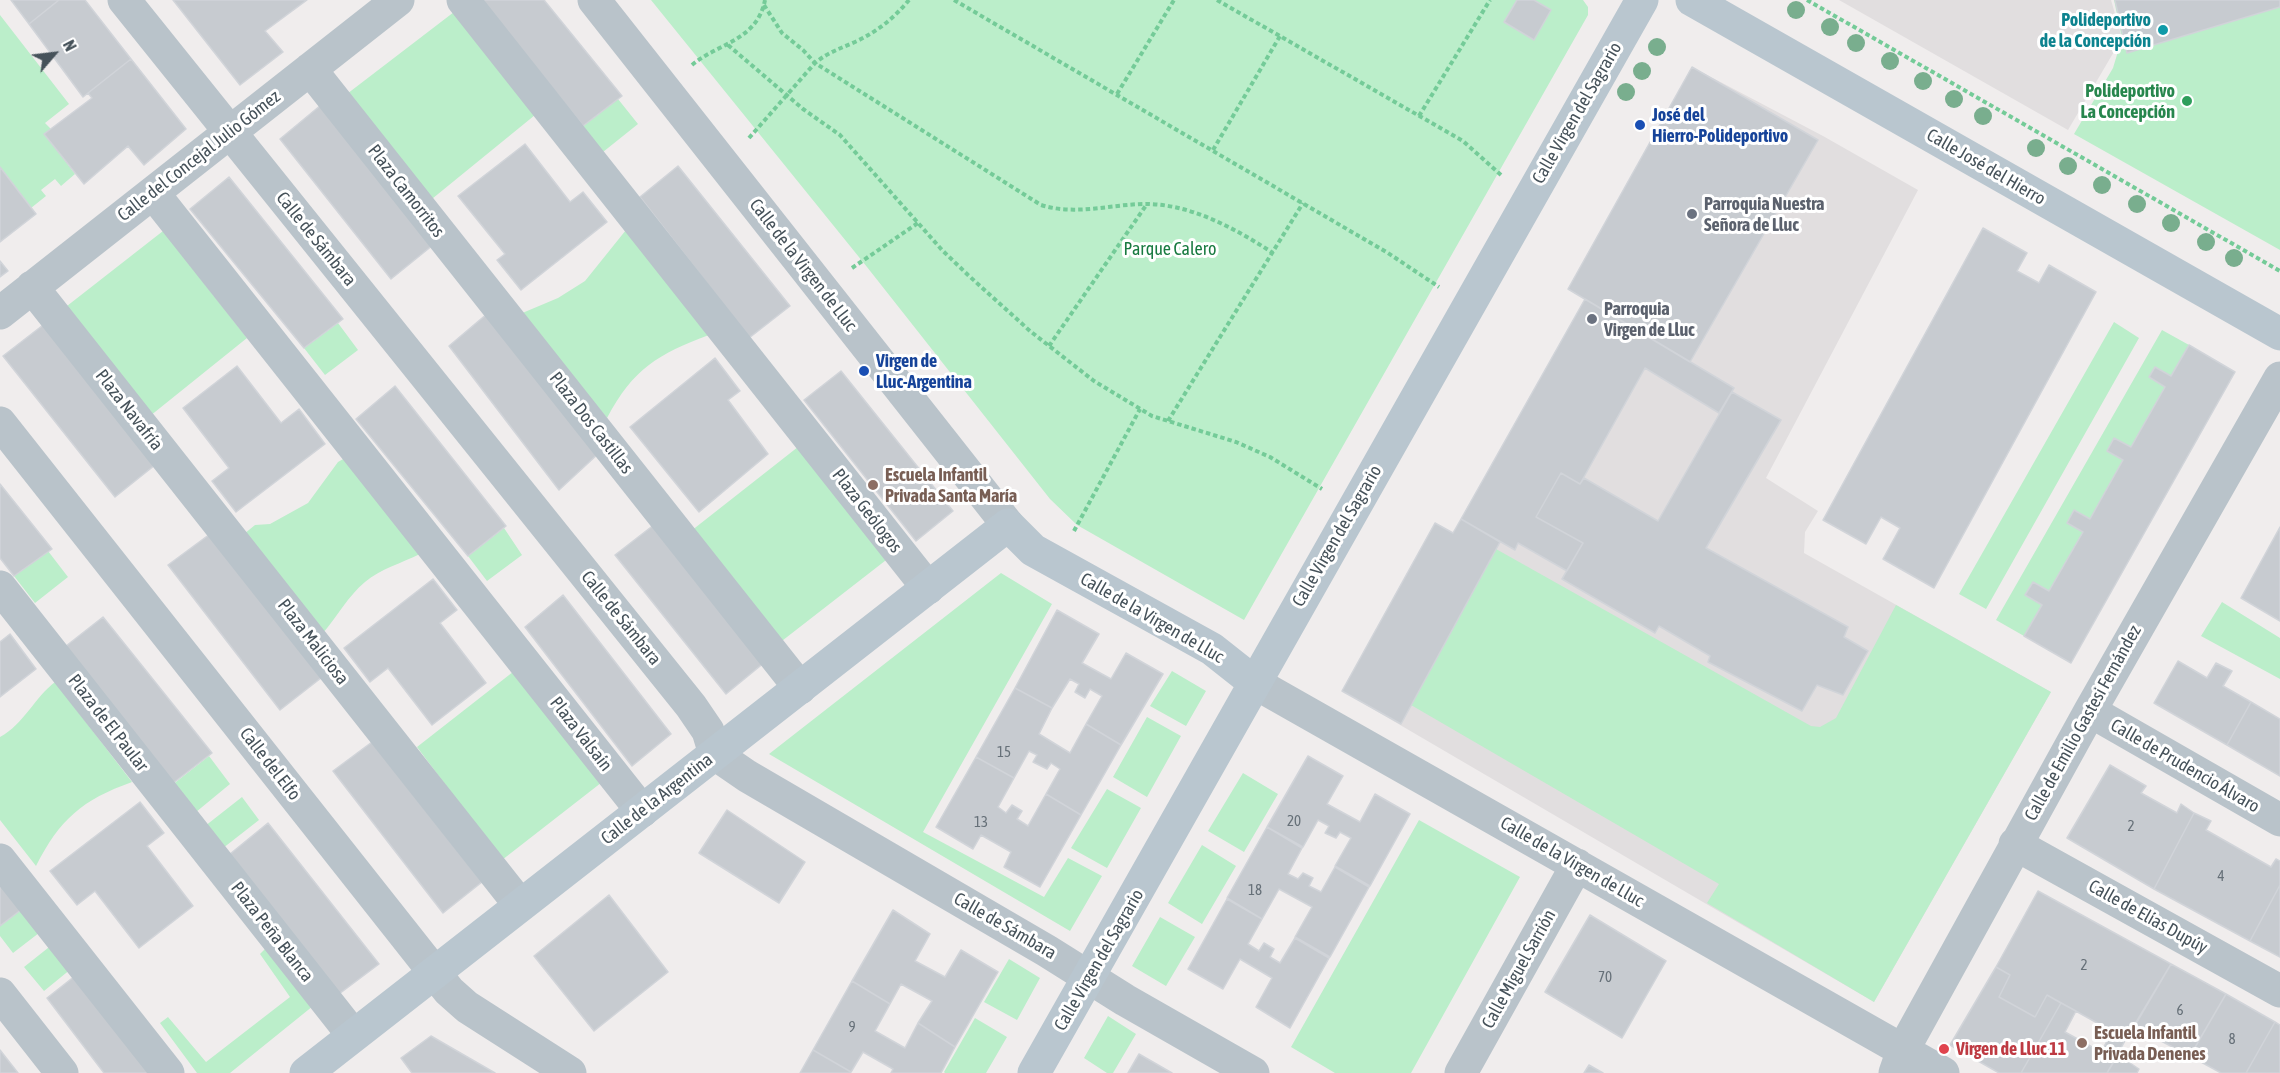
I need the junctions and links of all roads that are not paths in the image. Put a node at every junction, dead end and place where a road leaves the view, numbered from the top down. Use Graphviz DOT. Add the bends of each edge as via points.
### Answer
graph roads {
  1 [pos="124,0"];
  2 [pos="398,0"];
  3 [pos="463,0"];
  4 [pos="594,0"];
  5 [pos="1642,0"];
  6 [pos="1692,0"];
  7 [pos="310,69"];
  8 [pos="230,133"];
  9 [pos="153,193"];
  10 [pos="32,287"];
  11 [pos="503,312"];
  12 [pos="0,313"];
  13 [pos="2280,334"];
  14 [pos="2280,378"];
  15 [pos="0,423"];
  16 [pos="1008,525"];
  17 [pos="226,532"];
  18 [pos="0,587"];
  19 [pos="928,588"];
  20 [pos="1255,683"];
  21 [pos="800,688"];
  22 [pos="2090,711"];
  23 [pos="716,754"];
  24 [pos="642,811"];
  25 [pos="2280,820"];
  26 [pos="191,828"];
  27 [pos="2015,844"];
  28 [pos="0,860"];
  29 [pos="1577,865"];
  30 [pos="520,905"];
  31 [pos="434,971"];
  32 [pos="1089,978"];
  33 [pos="2280,991"];
  34 [pos="0,994"];
  35 [pos="353,1035"];
  36 [pos="1899,1061"];
  37 [pos="567,1072"];
  38 [pos="62,1073"];
  39 [pos="168,1073"];
  40 [pos="306,1073"];
  41 [pos="1034,1073"];
  42 [pos="1253,1073"];
  43 [pos="1461,1073"];
  44 [pos="1943,1073"];
  1 -- 8 [label="street, Calle de Sámbara"];
  2 -- 7 [label="street, Calle del Concejal Julio Gómez"];
  3 -- 19 [label="street, Plaza Geólogos"];
  4 -- 16 [label="street, Calle de la Virgen de Lluc"];
  5 -- 20 [label="street, Calle Virgen del Sagrario"];
  6 -- 13 [label="street, Calle José del Hierro"];
  7 -- 8 [label="street, Calle del Concejal Julio Gómez"];
  7 -- 11 [label="street, Plaza Camorritos"];
  8 -- 9 [label="street, Calle del Concejal Julio Gómez"];
  8 -- 23 [label="street, Calle de Sámbara" via="691,706 708,731"];
  9 -- 10 [label="street, Calle del Concejal Julio Gómez"];
  9 -- 24 [label="street, Plaza Valsaín"];
  10 -- 12 [label="street, Calle del Concejal Julio Gómez"];
  10 -- 17 [label="street, Plaza Navafría"];
  11 -- 21 [label="street, Plaza Dos Castillas"];
  14 -- 22 [label="street, Calle de Emilio Gastesi Fernández"];
  15 -- 31 [label="street, Calle del Elfo"];
  16 -- 19 [label="street, Calle de la Argentina"];
  16 -- 20 [label="street, Calle de la Virgen de Lluc" via="1034,550 1212,649"];
  17 -- 30 [label="street, Plaza Maliciosa"];
  18 -- 26 [label="street, Plaza de El Paular"];
  19 -- 21 [label="street, Calle de la Argentina"];
  20 -- 29 [label="street, Calle de la Virgen de Lluc"];
  20 -- 32 [label="street, Calle Virgen del Sagrario"];
  21 -- 23 [label="street, Calle de la Argentina"];
  22 -- 25 [label="street, Calle de Prudencio Álvaro"];
  22 -- 27 [label="street, Calle de Emilio Gastesi Fernández"];
  23 -- 24 [label="street, Calle de la Argentina"];
  23 -- 32 [label="street, Calle de Sámbara"];
  24 -- 30 [label="street, Calle de la Argentina"];
  26 -- 35 [label="street, Plaza Peña Blanca"];
  27 -- 33 [label="street, Calle de Elías Dupúy"];
  27 -- 36 [label="street, Calle de Emilio Gastesi Fernández"];
  28 -- 39 [label="street"];
  29 -- 36 [label="street, Calle de la Virgen de Lluc"];
  29 -- 43 [label="street, Calle Miguel Sarrión"];
  30 -- 31 [label="street, Calle de la Argentina"];
  31 -- 35 [label="street, Calle de la Argentina"];
  31 -- 37 [label="street, Calle del Elfo" via="467,1007"];
  32 -- 41 [label="street, Calle Virgen del Sagrario"];
  32 -- 42 [label="street, Calle de Sámbara"];
  34 -- 38 [label="street"];
  35 -- 40 [label="street, Calle de la Argentina"];
  36 -- 44 [label="street, Calle de la Virgen de Lluc"];
}
